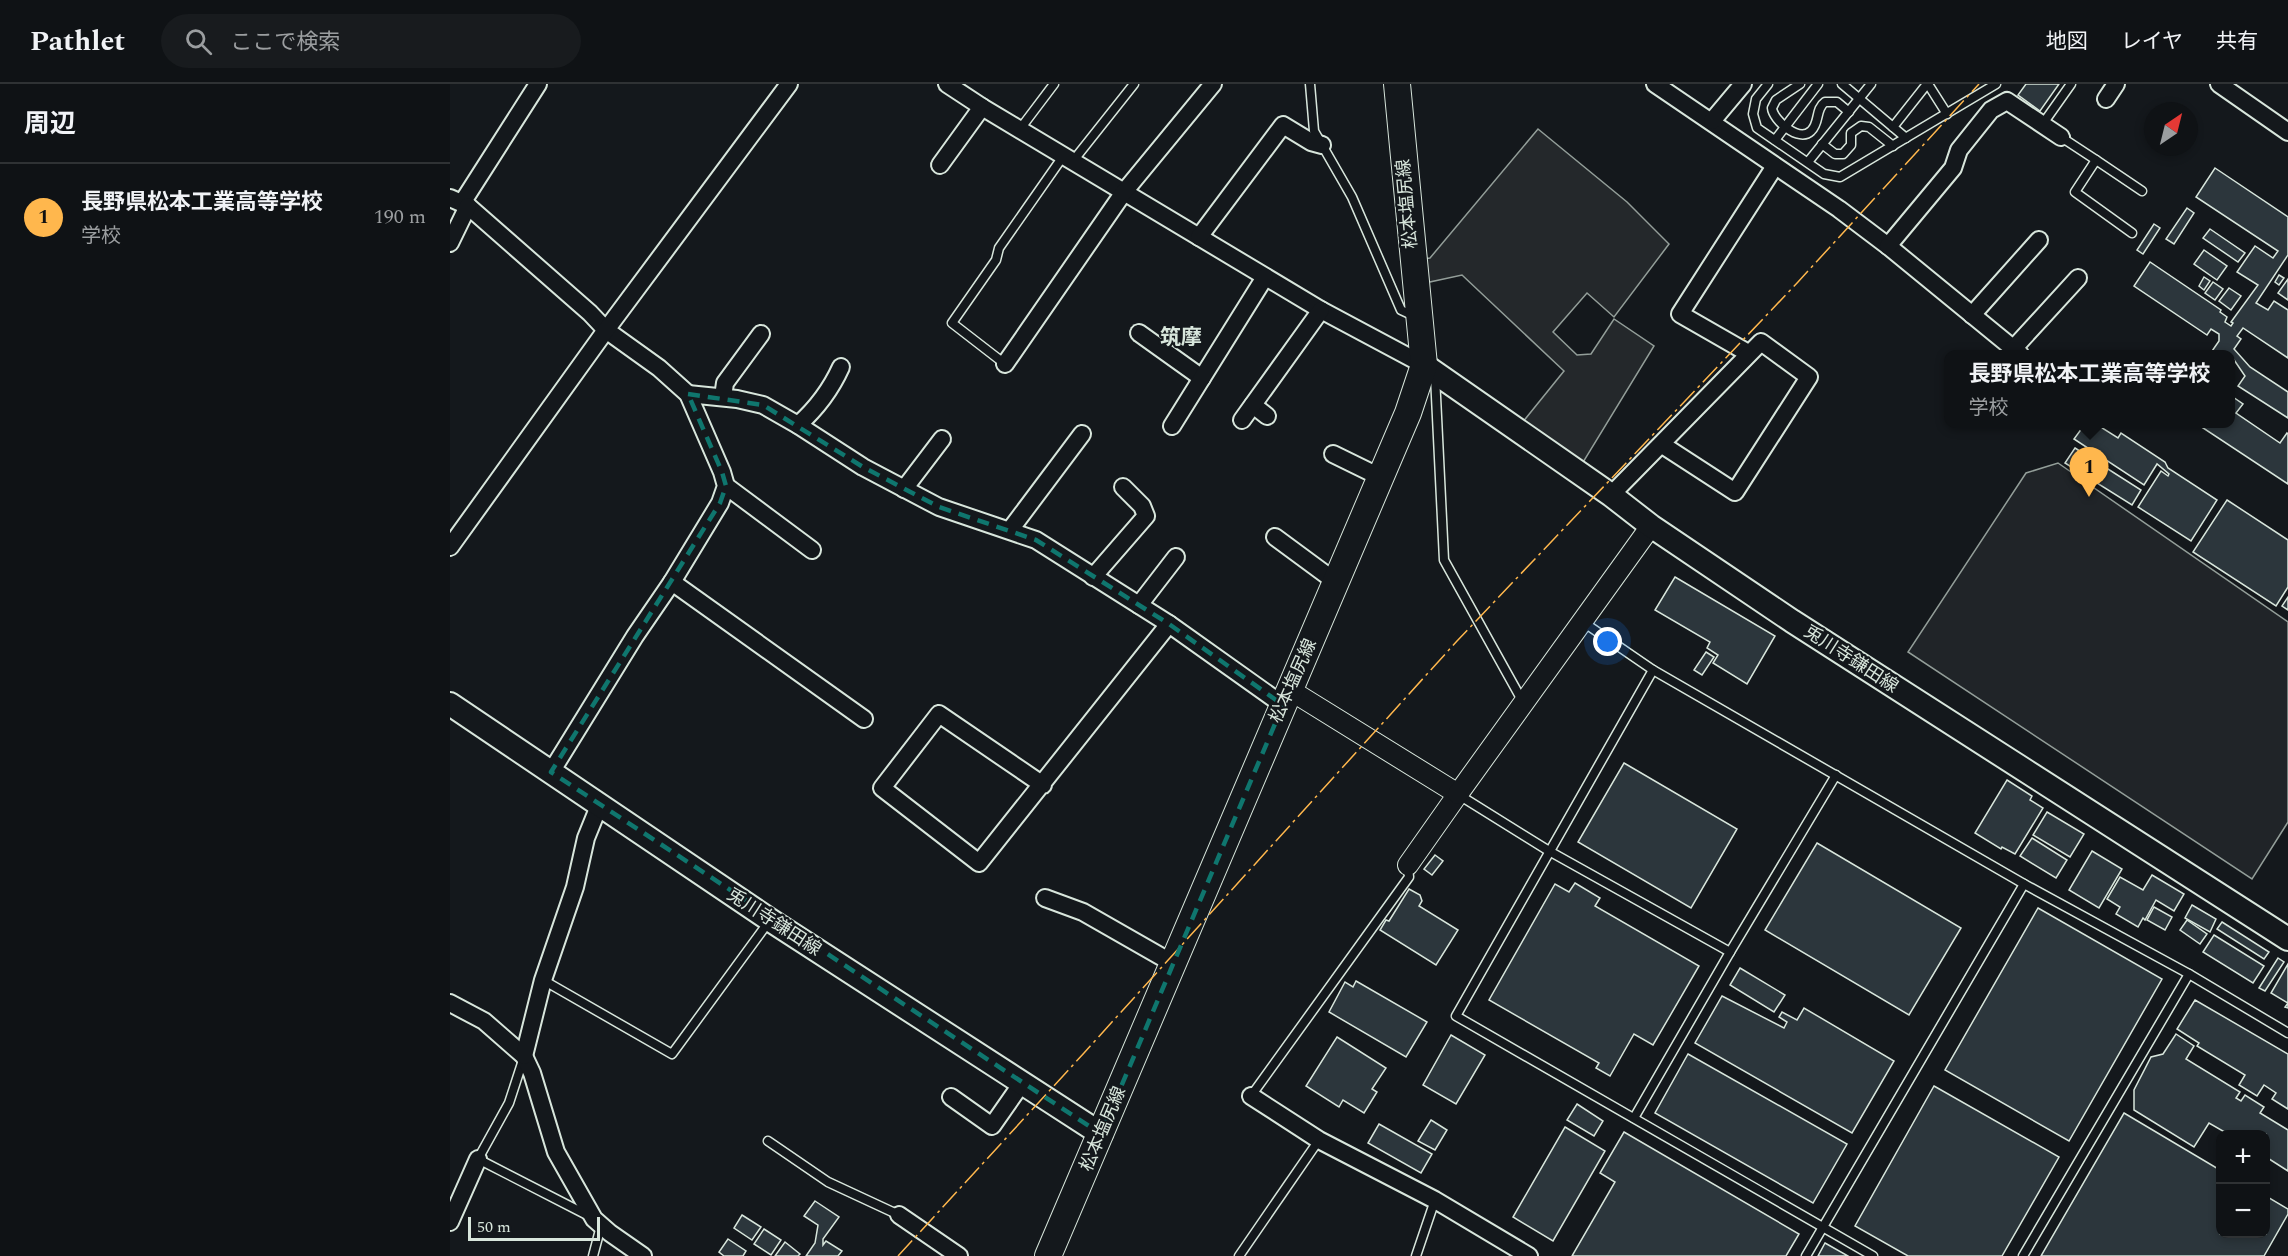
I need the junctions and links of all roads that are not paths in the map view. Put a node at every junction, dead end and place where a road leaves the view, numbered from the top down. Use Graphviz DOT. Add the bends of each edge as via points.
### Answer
graph roads {
  1 [pos="538,84"];
  2 [pos="789,84"];
  3 [pos="947,84"];
  4 [pos="1054,84"];
  5 [pos="1134,84"];
  6 [pos="1213,84"];
  7 [pos="1310,84"];
  8 [pos="1397,84"];
  9 [pos="1655,84"];
  10 [pos="1743,84"];
  11 [pos="1768,84"];
  12 [pos="1800,84"];
  13 [pos="1818,84"];
  14 [pos="1842,84"];
  15 [pos="1871,84"];
  16 [pos="1927,84"];
  17 [pos="1996,84"];
  18 [pos="2071,84"];
  19 [pos="2116,84"];
  20 [pos="2219,84"];
  21 [pos="1859,99"];
  22 [pos="2106,99"];
  23 [pos="982,107"];
  24 [pos="1849,112"];
  25 [pos="1947,114"];
  26 [pos="1712,121"];
  27 [pos="2042,125"];
  28 [pos="1786,126"];
  29 [pos="1893,126"];
  30 [pos="1020,129"];
  31 [pos="2287,130"];
  32 [pos="2061,136"];
  33 [pos="1906,138"];
  34 [pos="1775,140"];
  35 [pos="1822,144"];
  36 [pos="1322,145"];
  37 [pos="1893,146"];
  38 [pos="1069,158"];
  39 [pos="2096,160"];
  40 [pos="1808,162"];
  41 [pos="940,165"];
  42 [pos="1775,166"];
  43 [pos="2142,191"];
  44 [pos="1124,192"];
  45 [pos="460,202"];
  46 [pos="2132,233"];
  47 [pos="1199,237"];
  48 [pos="2038,240"];
  49 [pos="450,243"];
  50 [pos="1888,246"];
  51 [pos="1266,277"];
  52 [pos="2078,278"];
  53 [pos="1321,310"];
  54 [pos="1972,315"];
  55 [pos="1419,319"];
  56 [pos="606,330"];
  57 [pos="1139,333"];
  58 [pos="761,334"];
  59 [pos="2015,350"];
  60 [pos="2019,350"];
  61 [pos="1748,353"];
  62 [pos="1005,364"];
  63 [pos="841,367"];
  64 [pos="1429,369"];
  65 [pos="1202,378"];
  66 [pos="688,394"];
  67 [pos="723,397"];
  68 [pos="1253,405"];
  69 [pos="1268,417"];
  70 [pos="1242,420"];
  71 [pos="798,424"];
  72 [pos="1172,426"];
  73 [pos="1082,434"];
  74 [pos="942,439"];
  75 [pos="1661,444"];
  76 [pos="1333,454"];
  77 [pos="1380,477"];
  78 [pos="726,486"];
  79 [pos="1123,487"];
  80 [pos="904,489"];
  81 [pos="1611,495"];
  82 [pos="1651,526"];
  83 [pos="1010,530"];
  84 [pos="1275,537"];
  85 [pos="450,547"];
  86 [pos="812,550"];
  87 [pos="1176,557"];
  88 [pos="1093,577"];
  89 [pos="672,582"];
  90 [pos="1336,582"];
  91 [pos="1139,605"];
  92 [pos="1582,622"];
  93 [pos="1169,624"];
  94 [pos="1653,670"];
  95 [pos="1287,697"];
  96 [pos="450,704"];
  97 [pos="1523,704"];
  98 [pos="864,719"];
  99 [pos="550,772"];
  100 [pos="1836,775"];
  101 [pos="1043,785"];
  102 [pos="1458,794"];
  103 [pos="599,806"];
  104 [pos="1549,851"];
  105 [pos="1408,865"];
  106 [pos="2024,884"];
  107 [pos="1045,898"];
  108 [pos="770,920"];
  109 [pos="2288,939"];
  110 [pos="1730,952"];
  111 [pos="1174,964"];
  112 [pos="2189,974"];
  113 [pos="543,980"];
  114 [pos="450,1002"];
  115 [pos="2288,1033"];
  116 [pos="524,1056"];
  117 [pos="1022,1083"];
  118 [pos="1251,1096"];
  119 [pos="951,1097"];
  120 [pos="1634,1118"];
  121 [pos="1101,1134"];
  122 [pos="1319,1140"];
  123 [pos="768,1141"];
  124 [pos="478,1159"];
  125 [pos="1435,1200"];
  126 [pos="899,1215"];
  127 [pos="450,1222"];
  128 [pos="598,1222"];
  129 [pos="1823,1227"];
  130 [pos="592,1256"];
  131 [pos="643,1256"];
  132 [pos="958,1256"];
  133 [pos="1048,1256"];
  134 [pos="1239,1256"];
  135 [pos="1416,1256"];
  136 [pos="1529,1256"];
  137 [pos="1806,1256"];
  138 [pos="1873,1256"];
  139 [pos="2023,1256"];
  1 -- 45 [label="street"];
  2 -- 56 [label="street"];
  3 -- 23 [label="street"];
  4 -- 30 [label="lane"];
  5 -- 38 [label="lane"];
  6 -- 44 [label="street"];
  7 -- 36 [label="lane" via="1314,131"];
  8 -- 55 [label="main road, 松本塩尻線"];
  9 -- 26 [label="street"];
  10 -- 26 [label="street"];
  11 -- 34 [label="lane" via="1756,99 1753,114 1757,128"];
  12 -- 28 [label="lane" via="1773,104 1774,116"];
  13 -- 28 [label="lane"];
  14 -- 21 [label="lane"];
  15 -- 21 [label="lane"];
  16 -- 25 [label="lane"];
  16 -- 29 [label="lane"];
  17 -- 25 [label="lane"];
  18 -- 27 [label="lane"];
  19 -- 22 [label="street"];
  20 -- 31 [label="street"];
  21 -- 24 [label="lane"];
  21 -- 29 [label="lane"];
  23 -- 30 [label="street"];
  23 -- 41 [label="street"];
  24 -- 28 [label="lane" via="1828,100 1819,107 1810,133 1798,134"];
  24 -- 35 [label="lane"];
  25 -- 33 [label="lane"];
  26 -- 42 [label="street"];
  27 -- 32 [label="street"];
  27 -- 50 [label="street" via="2007,101 1991,110 1959,150 1953,168"];
  28 -- 34 [label="lane"];
  29 -- 33 [label="lane"];
  30 -- 38 [label="street"];
  32 -- 39 [label="lane"];
  33 -- 37 [label="lane"];
  34 -- 40 [label="lane"];
  35 -- 37 [label="lane" via="1835,154 1843,154 1851,145 1851,133 1861,126 1869,127"];
  35 -- 40 [label="lane"];
  36 -- 47 [label="street" via="1283,125"];
  36 -- 55 [label="lane" via="1352,197 1401,310"];
  37 -- 40 [label="lane" via="1840,177 1824,174"];
  38 -- 44 [label="street"];
  38 -- 62 [label="lane" via="999,248 996,260 952,323"];
  39 -- 43 [label="lane"];
  39 -- 46 [label="lane" via="2075,192"];
  42 -- 50 [label="street"];
  42 -- 61 [label="street" via="1680,314"];
  44 -- 47 [label="street"];
  44 -- 62 [label="street"];
  45 -- 49 [label="street"];
  45 -- 56 [label="street"];
  47 -- 51 [label="street"];
  48 -- 54 [label="street"];
  50 -- 54 [label="street"];
  51 -- 53 [label="street"];
  51 -- 65 [label="street"];
  52 -- 60 [label="street"];
  53 -- 64 [label="street"];
  53 -- 68 [label="street"];
  54 -- 59 [label="street"];
  55 -- 64 [label="main road, 松本塩尻線"];
  56 -- 66 [label="street" via="660,368"];
  56 -- 85 [label="street"];
  57 -- 65 [label="street" via="1159,337"];
  58 -- 67 [label="street" via="724,383"];
  61 -- 75 [label="street"];
  61 -- 75 [label="street" via="1761,342 1809,376 1735,492"];
  63 -- 71 [label="street" via="809,415"];
  64 -- 77 [label="main road, 松本塩尻線"];
  64 -- 81 [label="main road, 兎川寺鎌田線"];
  64 -- 97 [label="lane" via="1444,560"];
  65 -- 72 [label="street"];
  66 -- 67 [label="street"];
  66 -- 78 [label="street"];
  67 -- 71 [label="street" via="763,405"];
  68 -- 69 [label="street"];
  68 -- 70 [label="street"];
  71 -- 80 [label="street" via="862,467"];
  73 -- 83 [label="street"];
  74 -- 80 [label="street"];
  75 -- 81 [label="street"];
  76 -- 77 [label="street"];
  77 -- 90 [label="main road, 松本塩尻線"];
  78 -- 86 [label="street"];
  78 -- 89 [label="street" via="720,504"];
  79 -- 88 [label="street" via="1142,506 1146,516"];
  80 -- 83 [label="street" via="939,507"];
  81 -- 82 [label="main road, 兎川寺鎌田線"];
  82 -- 92 [label="street"];
  82 -- 109 [label="main road, 兎川寺鎌田線"];
  83 -- 88 [label="street" via="1036,540"];
  84 -- 90 [label="street"];
  87 -- 91 [label="street"];
  88 -- 91 [label="street"];
  89 -- 98 [label="street"];
  89 -- 99 [label="street"];
  90 -- 95 [label="main road, 松本塩尻線"];
  91 -- 93 [label="street"];
  92 -- 94 [label="lane"];
  92 -- 97 [label="street"];
  93 -- 95 [label="street"];
  93 -- 101 [label="street"];
  94 -- 100 [label="lane"];
  94 -- 104 [label="lane"];
  95 -- 102 [label="street"];
  95 -- 111 [label="main road, 松本塩尻線"];
  96 -- 99 [label="main road, 兎川寺鎌田線"];
  97 -- 102 [label="street"];
  99 -- 103 [label="main road, 兎川寺鎌田線"];
  100 -- 106 [label="lane"];
  100 -- 110 [label="lane"];
  101 -- 101 [label="street" via="979,863 882,788 939,714"];
  102 -- 104 [label="lane"];
  102 -- 105 [label="street"];
  103 -- 108 [label="main road, 兎川寺鎌田線"];
  103 -- 113 [label="street"];
  104 -- 110 [label="lane"];
  104 -- 120 [label="lane" via="1456,1016"];
  105 -- 118 [label="lane" via="1408,877"];
  106 -- 112 [label="lane"];
  106 -- 129 [label="lane"];
  107 -- 111 [label="street" via="1083,912"];
  108 -- 113 [label="lane" via="672,1054"];
  108 -- 117 [label="main road, 兎川寺鎌田線"];
  110 -- 120 [label="lane"];
  111 -- 121 [label="main road, 松本塩尻線"];
  112 -- 115 [label="lane"];
  112 -- 139 [label="lane"];
  113 -- 116 [label="street"];
  114 -- 116 [label="street" via="484,1021"];
  116 -- 124 [label="lane" via="509,1103"];
  116 -- 128 [label="street" via="556,1152"];
  117 -- 119 [label="street" via="992,1126"];
  117 -- 121 [label="main road, 兎川寺鎌田線"];
  118 -- 122 [label="street"];
  120 -- 129 [label="lane"];
  121 -- 133 [label="main road, 松本塩尻線"];
  122 -- 125 [label="street"];
  122 -- 134 [label="lane"];
  123 -- 126 [label="lane" via="828,1182"];
  124 -- 127 [label="street"];
  124 -- 128 [label="lane"];
  125 -- 135 [label="lane"];
  125 -- 136 [label="street"];
  126 -- 132 [label="street"];
  128 -- 130 [label="lane"];
  128 -- 131 [label="street"];
  129 -- 137 [label="lane"];
  129 -- 138 [label="lane"];
}
